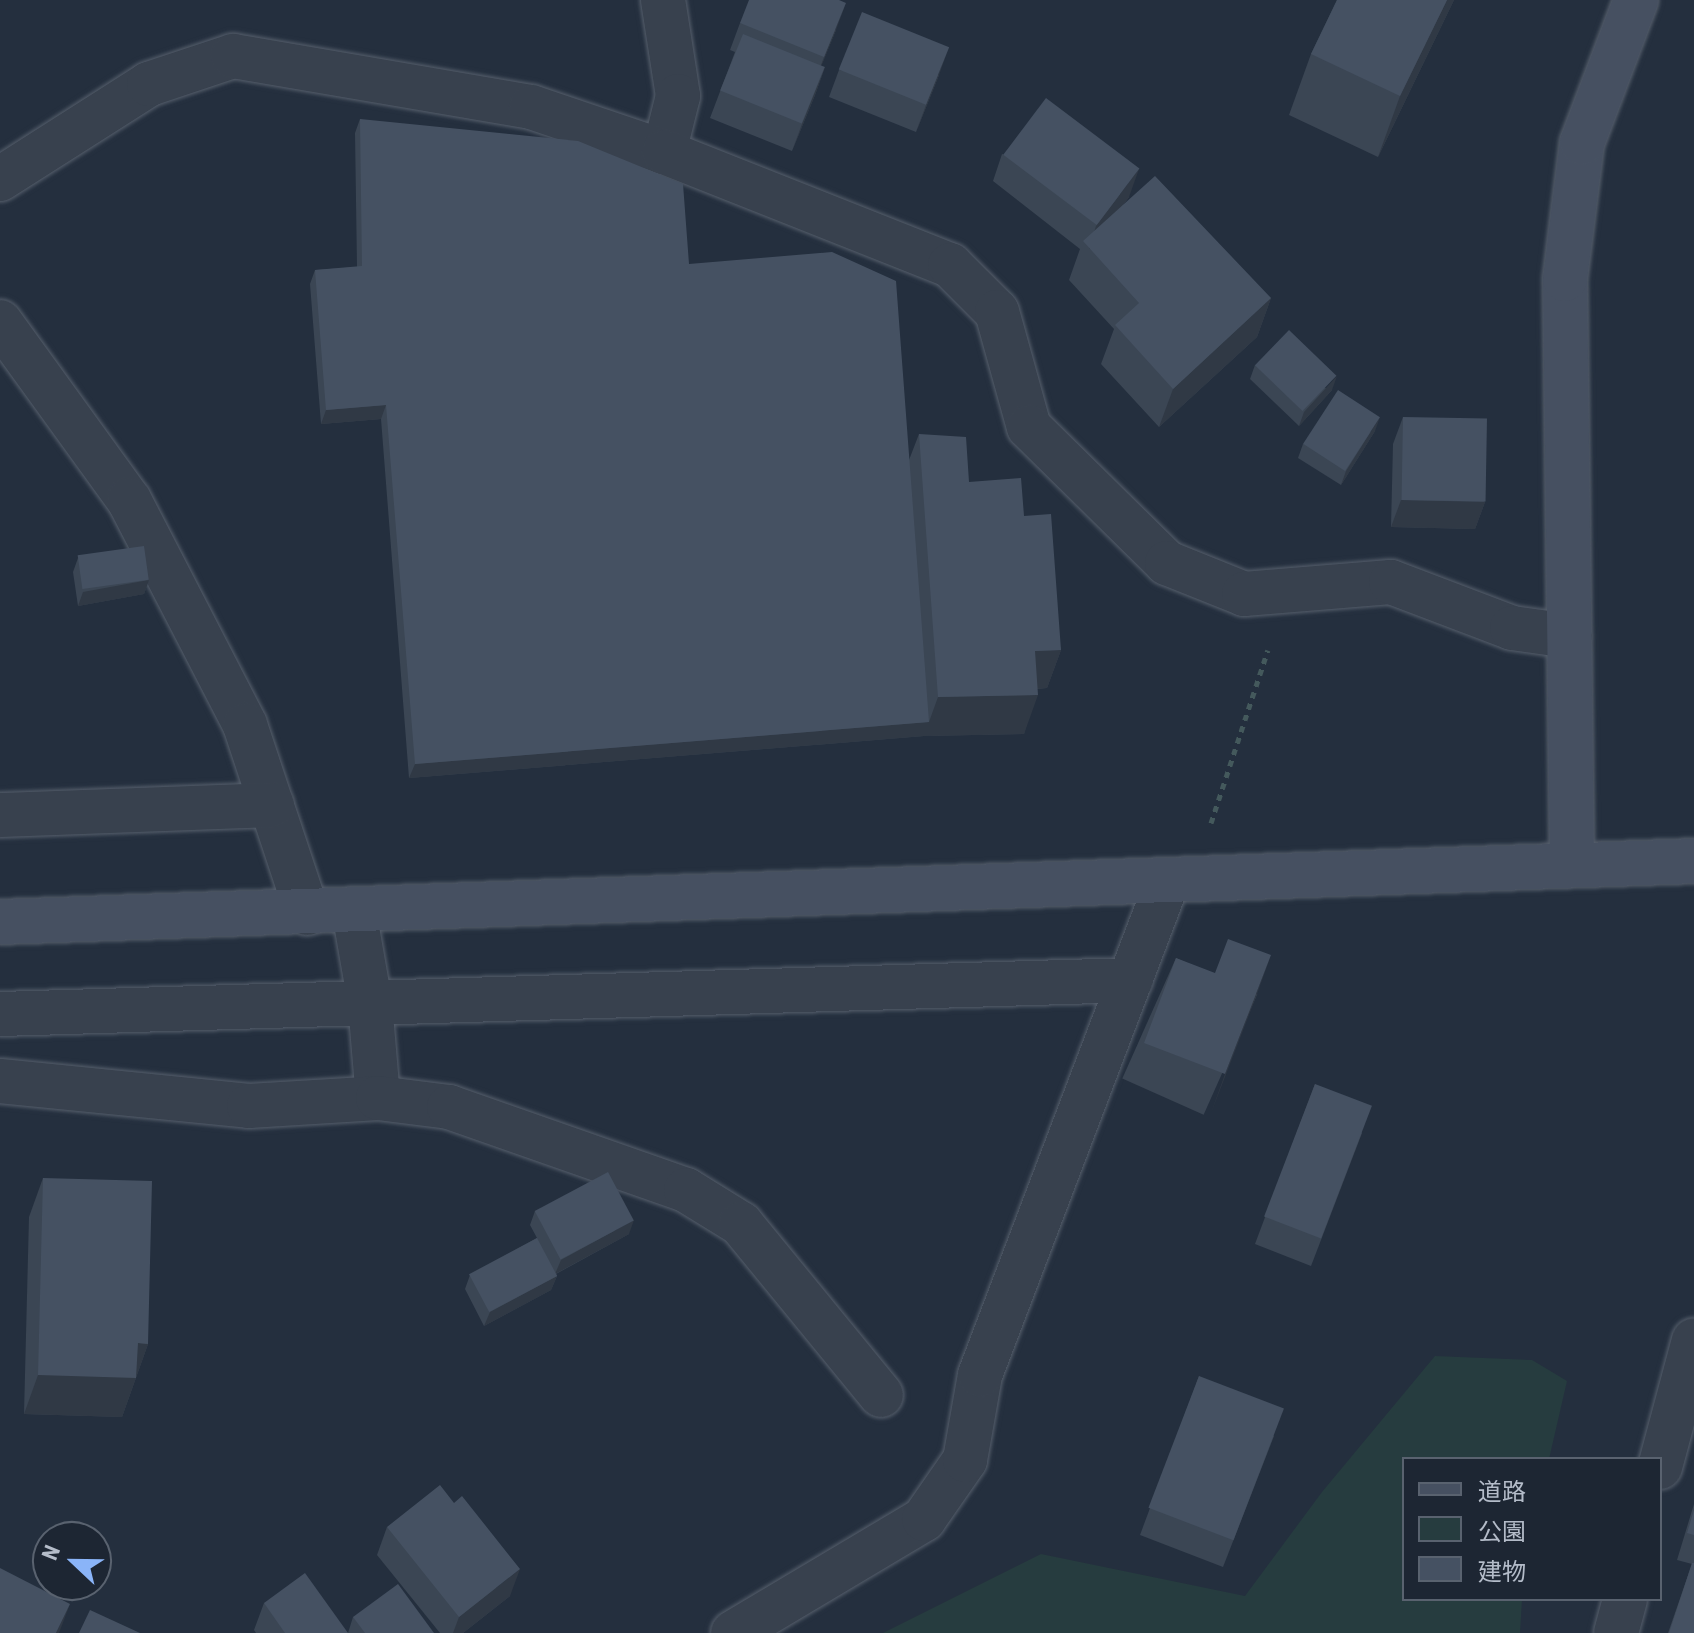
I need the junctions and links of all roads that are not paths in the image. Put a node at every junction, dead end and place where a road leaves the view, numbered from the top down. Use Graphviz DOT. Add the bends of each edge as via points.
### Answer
graph roads {
  1 [pos="663,0"];
  2 [pos="1636,0"];
  3 [pos="664,152"];
  4 [pos="0,179"];
  5 [pos="0,322"];
  6 [pos="1569,636"];
  7 [pos="272,805"];
  8 [pos="0,815"];
  9 [pos="1694,861"];
  10 [pos="1572,865"];
  11 [pos="1168,880"];
  12 [pos="354,911"];
  13 [pos="307,913"];
  14 [pos="0,922"];
  15 [pos="1130,980"];
  16 [pos="370,1003"];
  17 [pos="0,1014"];
  18 [pos="0,1081"];
  19 [pos="378,1098"];
  20 [pos="1694,1340"];
  21 [pos="881,1395"];
  22 [pos="1662,1460"];
  23 [pos="1624,1601"];
  24 [pos="733,1633"];
  25 [pos="1616,1633"];
  1 -- 3 [label="street" via="678,96"];
  2 -- 6 [label="street" via="1582,143 1565,279"];
  3 -- 4 [label="street" via="531,107 233,56 149,84"];
  3 -- 6 [label="street" via="950,265 997,312 1029,427 1167,563 1244,594 1391,582 1512,628"];
  5 -- 7 [label="street" via="129,500 245,725"];
  6 -- 10 [label="street"];
  7 -- 8 [label="street"];
  7 -- 13 [label="street"];
  9 -- 10 [label="street"];
  10 -- 11 [label="street"];
  11 -- 12 [label="street"];
  11 -- 15 [label="street"];
  12 -- 13 [label="street"];
  12 -- 16 [label="street"];
  13 -- 14 [label="street"];
  15 -- 16 [label="street"];
  15 -- 24 [label="street" via="980,1375 965,1460 924,1519"];
  16 -- 17 [label="street"];
  16 -- 19 [label="street"];
  18 -- 19 [label="street" via="249,1106"];
  19 -- 21 [label="street" via="449,1107 686,1190 741,1224"];
  20 -- 22 [label="street"];
  23 -- 25 [label="street"];
}
